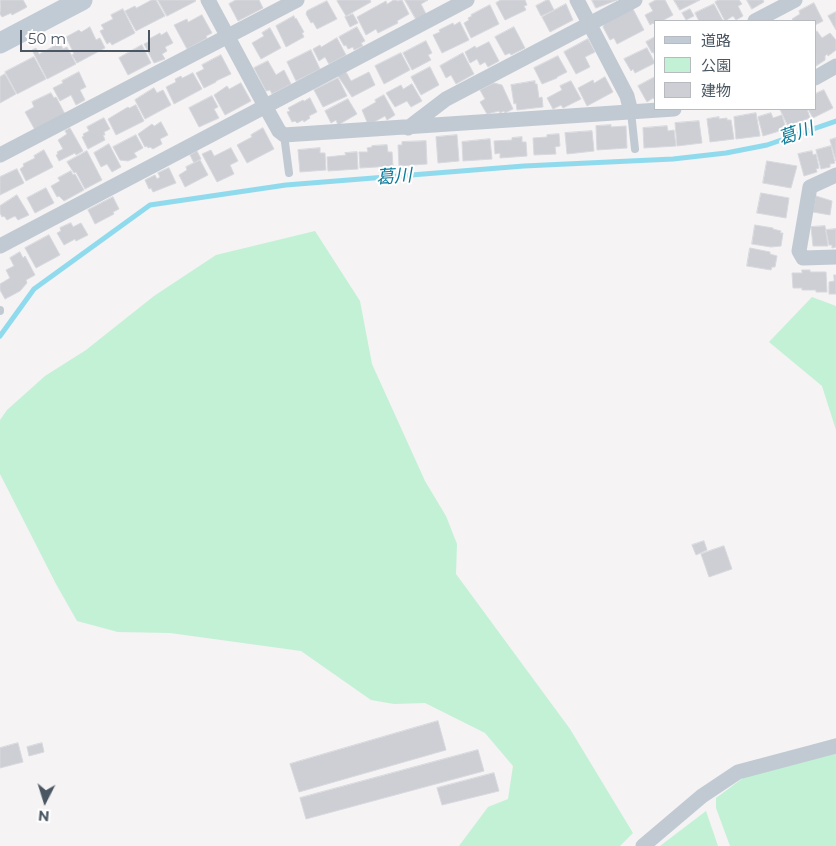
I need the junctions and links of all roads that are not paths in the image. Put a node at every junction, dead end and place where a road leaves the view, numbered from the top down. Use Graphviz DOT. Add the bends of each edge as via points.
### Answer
graph roads {
  1 [pos="82,0"];
  2 [pos="208,0"];
  3 [pos="297,0"];
  4 [pos="467,0"];
  5 [pos="578,0"];
  6 [pos="635,0"];
  7 [pos="795,0"];
  8 [pos="757,20"];
  9 [pos="590,24"];
  10 [pos="228,36"];
  11 [pos="0,43"];
  12 [pos="836,66"];
  13 [pos="816,77"];
  14 [pos="265,106"];
  15 [pos="660,110"];
  16 [pos="631,112"];
  17 [pos="408,128"];
  18 [pos="284,136"];
  19 [pos="635,148"];
  20 [pos="0,155"];
  21 [pos="288,173"];
  22 [pos="836,176"];
  23 [pos="0,246"];
  24 [pos="836,258"];
  25 [pos="836,746"];
  26 [pos="643,846"];
  1 -- 11 [label="street"];
  2 -- 10 [label="street"];
  3 -- 10 [label="street"];
  4 -- 14 [label="street"];
  5 -- 9 [label="street"];
  6 -- 9 [label="street"];
  7 -- 8 [label="street"];
  9 -- 16 [label="street" via="627,96"];
  9 -- 17 [label="street" via="446,99"];
  10 -- 14 [label="street"];
  10 -- 20 [label="street"];
  12 -- 13 [label="street"];
  14 -- 18 [label="street"];
  14 -- 23 [label="street"];
  15 -- 16 [label="street"];
  16 -- 17 [label="street"];
  16 -- 19 [label="lane"];
  17 -- 18 [label="street"];
  18 -- 21 [label="lane"];
  22 -- 24 [label="street" via="810,187 799,251 803,258"];
  25 -- 26 [label="street" via="738,772 702,796"];
}
